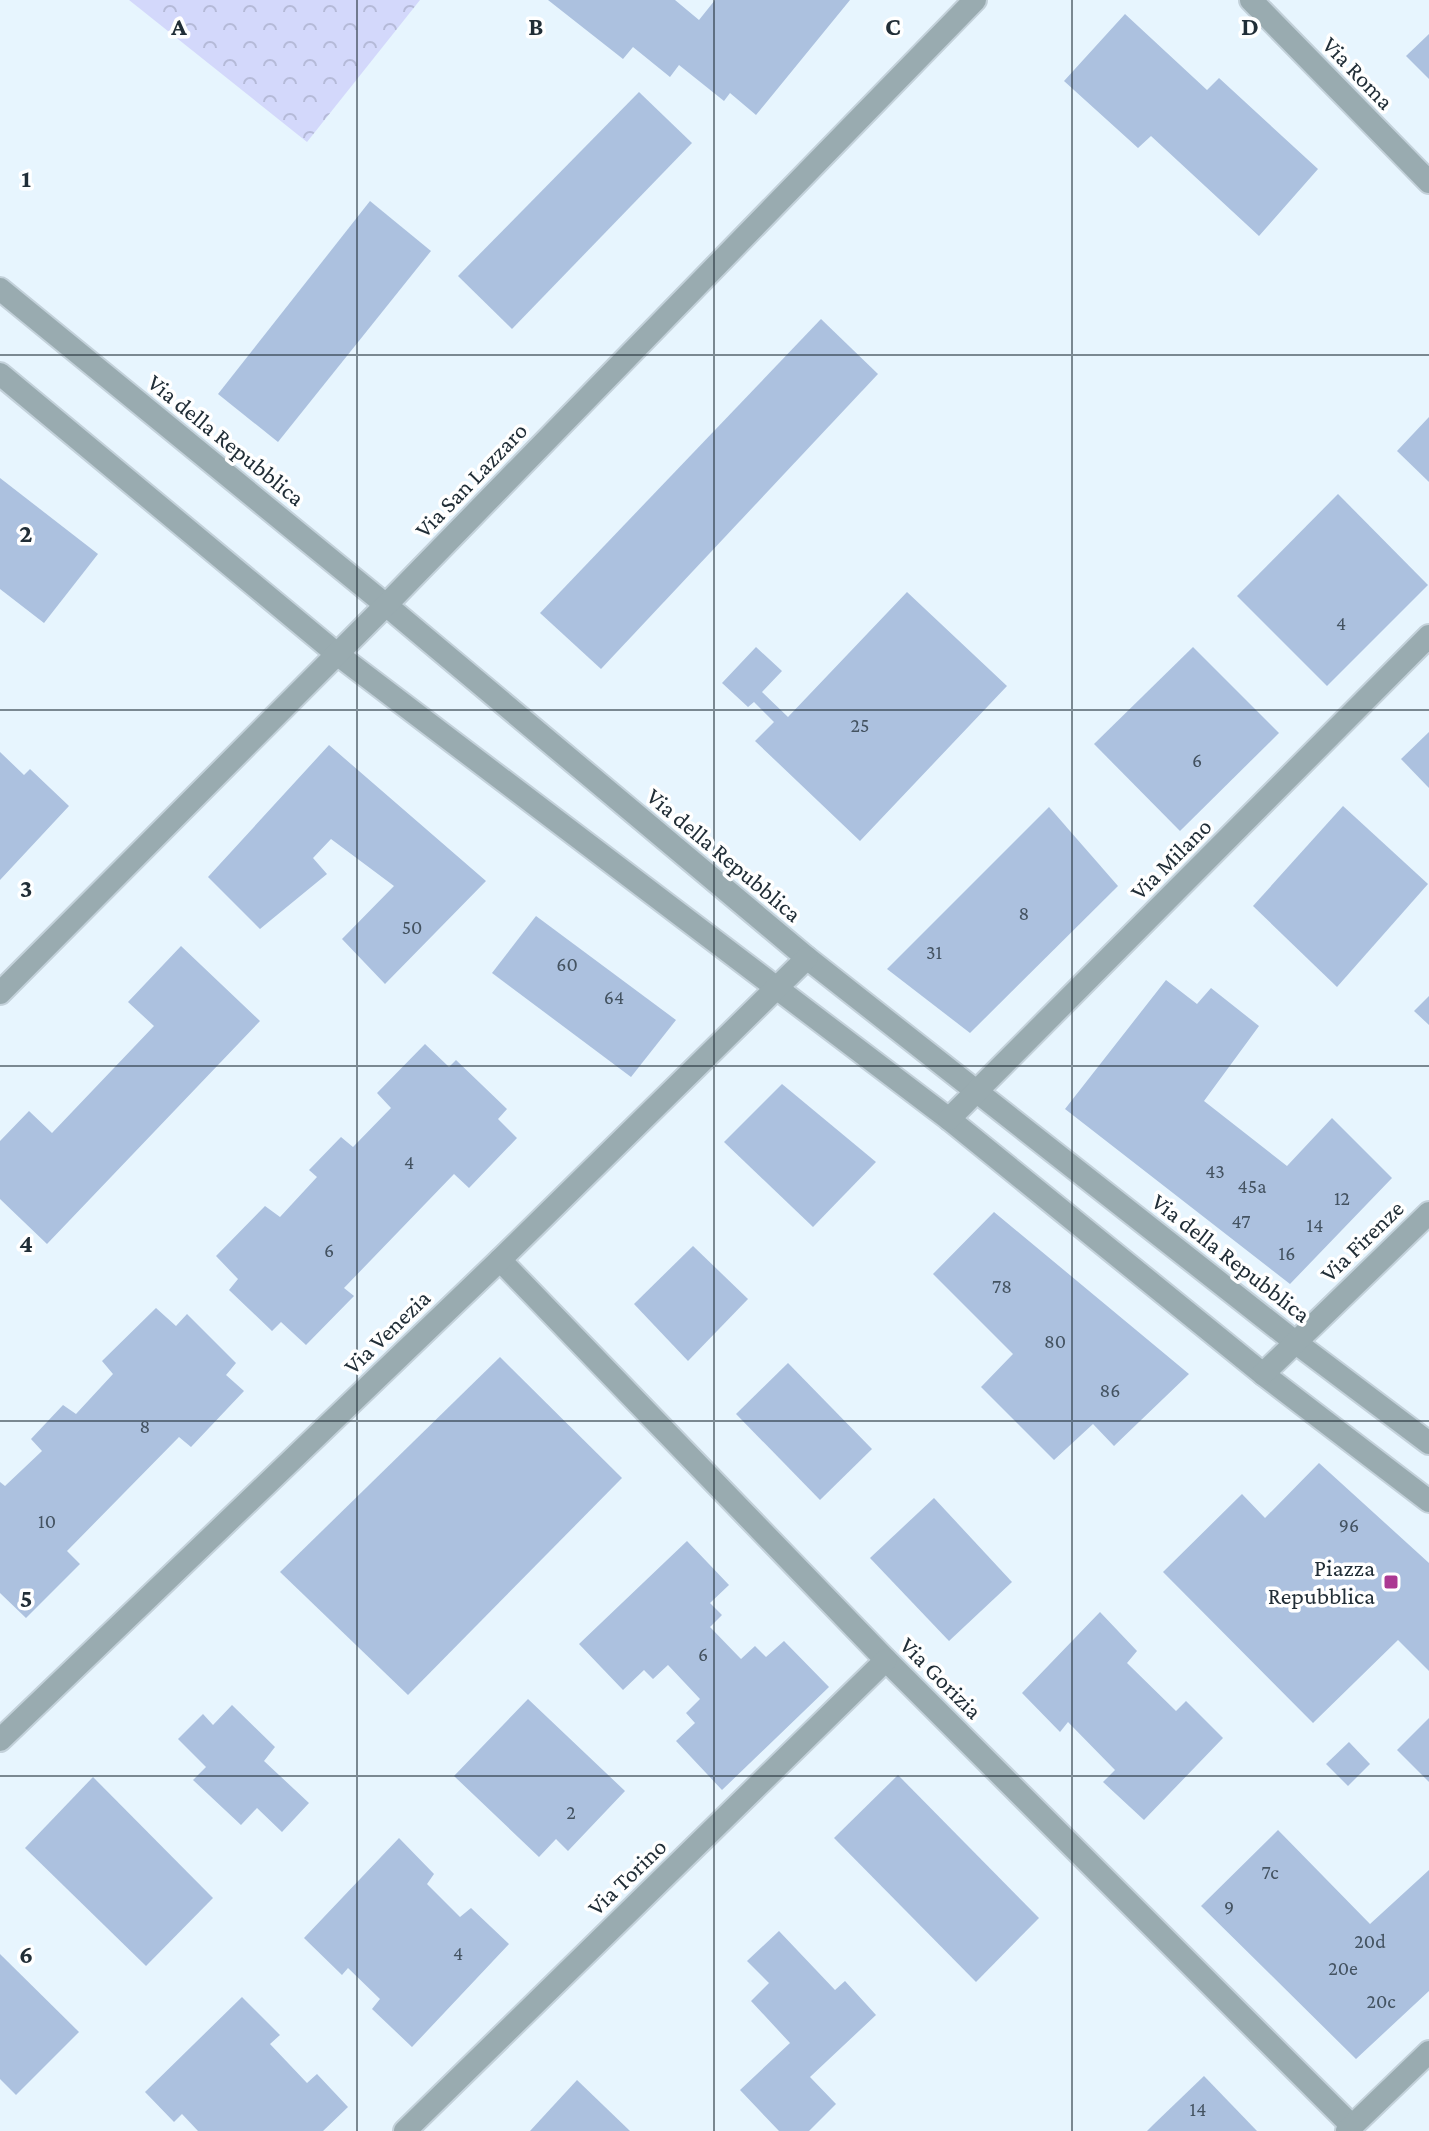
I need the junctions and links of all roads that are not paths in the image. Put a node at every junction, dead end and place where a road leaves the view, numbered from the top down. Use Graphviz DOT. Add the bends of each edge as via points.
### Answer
graph roads {
  1 [pos="975,0"];
  2 [pos="1251,0"];
  3 [pos="1429,182"];
  4 [pos="0,289"];
  5 [pos="0,374"];
  6 [pos="386,605"];
  7 [pos="1429,636"];
  8 [pos="337,654"];
  9 [pos="807,958"];
  10 [pos="776,988"];
  11 [pos="0,993"];
  12 [pos="977,1091"];
  13 [pos="949,1119"];
  14 [pos="1429,1213"];
  15 [pos="500,1260"];
  16 [pos="1295,1342"];
  17 [pos="1263,1374"];
  18 [pos="1429,1443"];
  19 [pos="1429,1501"];
  20 [pos="886,1660"];
  21 [pos="0,1740"];
  22 [pos="1429,2052"];
  23 [pos="1349,2129"];
  24 [pos="405,2131"];
  1 -- 6 [label="street, Via San Lazzaro"];
  2 -- 3 [label="street, Via Roma"];
  4 -- 6 [label="street, Via della Repubblica"];
  5 -- 8 [label="street"];
  6 -- 8 [label="street, Via San Lazzaro"];
  6 -- 9 [label="street, Via della Repubblica"];
  7 -- 12 [label="street, Via Milano"];
  8 -- 10 [label="street"];
  8 -- 11 [label="street, Via San Lazzaro"];
  9 -- 10 [label="street, Via Venezia"];
  9 -- 12 [label="street, Via della Repubblica"];
  10 -- 13 [label="street"];
  10 -- 15 [label="street, Via Venezia"];
  12 -- 13 [label="street, Via Milano"];
  12 -- 16 [label="street, Via della Repubblica"];
  13 -- 17 [label="street"];
  14 -- 16 [label="street, Via Firenze"];
  15 -- 20 [label="street, Via Gorizia"];
  15 -- 21 [label="street, Via Venezia"];
  16 -- 17 [label="street, Via Firenze"];
  16 -- 18 [label="street, Via della Repubblica"];
  17 -- 19 [label="street"];
  20 -- 23 [label="street, Via Gorizia"];
  20 -- 24 [label="street, Via Torino"];
  22 -- 23 [label="street"];
}
